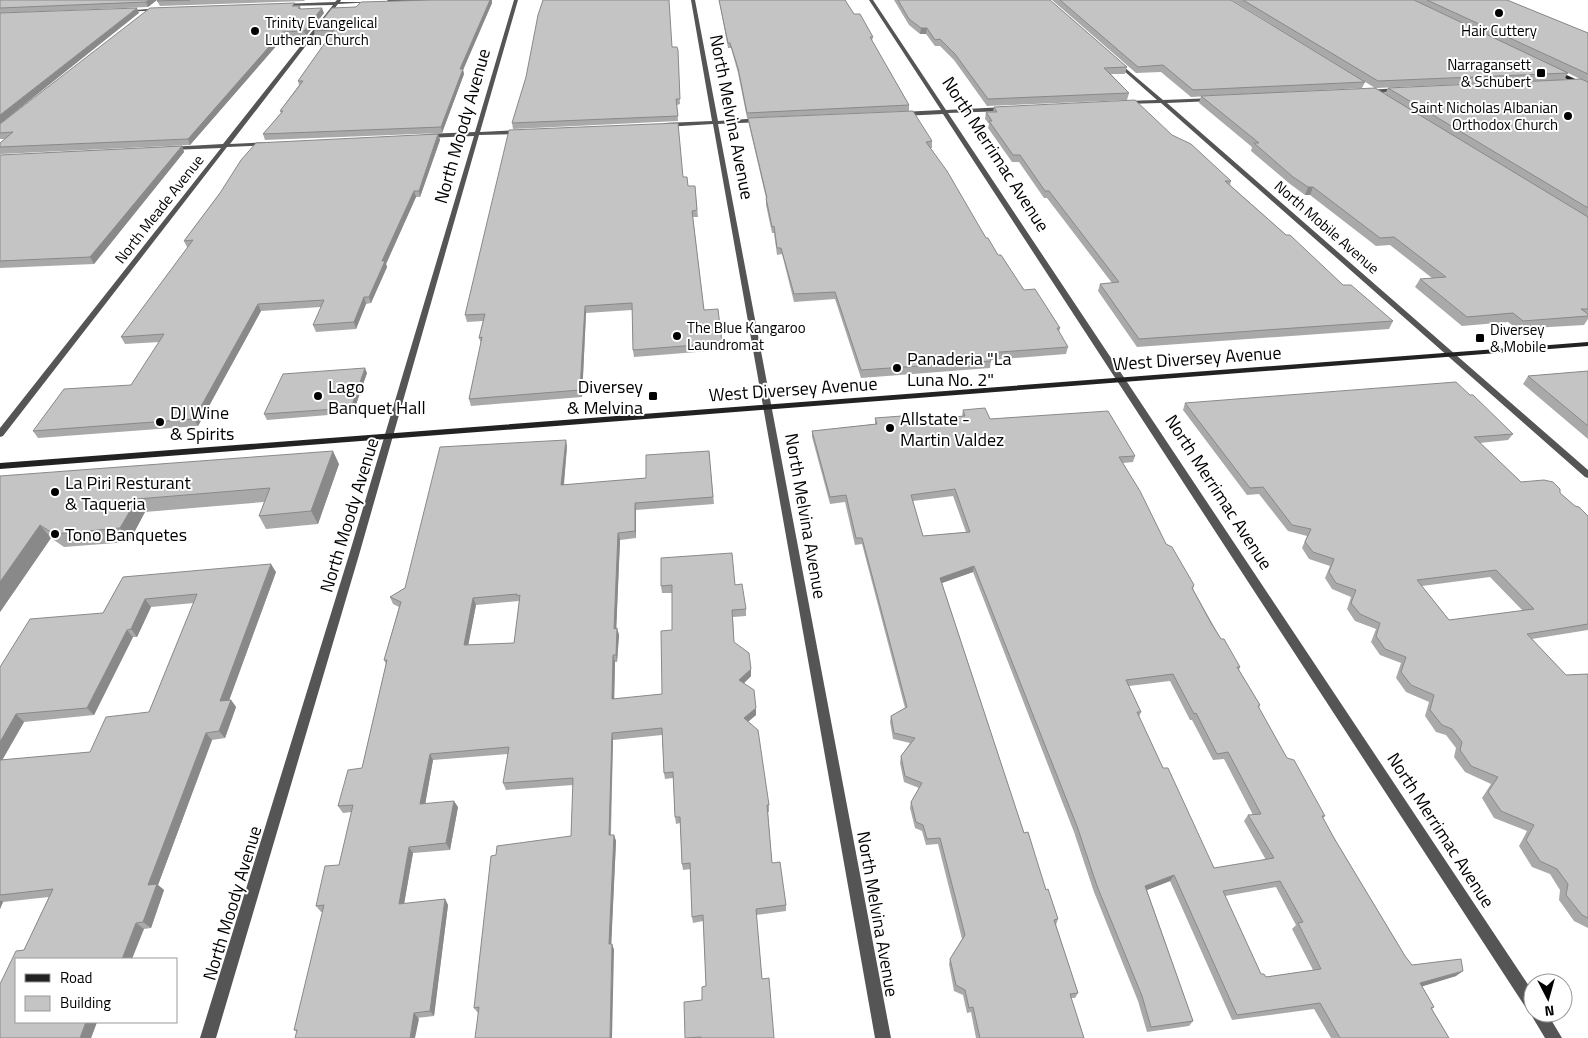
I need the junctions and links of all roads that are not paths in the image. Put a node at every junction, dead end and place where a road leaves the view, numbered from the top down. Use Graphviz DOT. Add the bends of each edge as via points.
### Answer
graph roads {
  1 [pos="162,0"];
  2 [pos="428,0"];
  3 [pos="516,0"];
  4 [pos="693,0"];
  5 [pos="871,0"];
  6 [pos="338,2"];
  7 [pos="273,5"];
  8 [pos="166,9"];
  9 [pos="150,10"];
  10 [pos="115,11"];
  11 [pos="144,14"];
  12 [pos="1112,57"];
  13 [pos="1544,66"];
  14 [pos="1558,82"];
  15 [pos="1576,82"];
  16 [pos="1366,86"];
  17 [pos="1588,87"];
  18 [pos="1411,89"];
  19 [pos="1374,91"];
  20 [pos="1356,92"];
  21 [pos="1382,96"];
  22 [pos="1217,99"];
  23 [pos="1162,101"];
  24 [pos="1115,104"];
  25 [pos="1011,108"];
  26 [pos="945,112"];
  27 [pos="898,114"];
  28 [pos="764,120"];
  29 [pos="716,122"];
  30 [pos="657,125"];
  31 [pos="524,132"];
  32 [pos="477,134"];
  33 [pos="420,136"];
  34 [pos="281,143"];
  35 [pos="225,146"];
  36 [pos="166,149"];
  37 [pos="1588,344"];
  38 [pos="1451,355"];
  39 [pos="1121,380"];
  40 [pos="769,407"];
  41 [pos="0,434"];
  42 [pos="390,436"];
  43 [pos="0,466"];
  44 [pos="1588,476"];
  45 [pos="1523,991"];
  46 [pos="1544,1023"];
  47 [pos="208,1038"];
  48 [pos="883,1038"];
  49 [pos="1554,1038"];
  1 -- 9 [label="street"];
  2 -- 6 [label="street"];
  3 -- 32 [label="street, North Moody Avenue"];
  4 -- 29 [label="street, North Melvina Avenue"];
  5 -- 26 [label="street, North Merrimac Avenue"];
  6 -- 7 [label="street"];
  6 -- 35 [label="street, North Meade Avenue"];
  8 -- 9 [label="street"];
  9 -- 10 [label="street"];
  9 -- 11 [label="street"];
  12 -- 23 [label="street, North Mobile Avenue"];
  13 -- 15 [label="main road"];
  14 -- 15 [label="street"];
  15 -- 17 [label="main road"];
  16 -- 19 [label="street"];
  18 -- 19 [label="street"];
  19 -- 20 [label="street"];
  19 -- 21 [label="street"];
  22 -- 23 [label="street"];
  23 -- 24 [label="street"];
  23 -- 38 [label="street, North Mobile Avenue"];
  25 -- 26 [label="street"];
  26 -- 27 [label="street"];
  26 -- 39 [label="street, North Merrimac Avenue"];
  28 -- 29 [label="street"];
  29 -- 30 [label="street"];
  29 -- 40 [label="street, North Melvina Avenue"];
  31 -- 32 [label="street"];
  32 -- 33 [label="street"];
  32 -- 42 [label="street, North Moody Avenue"];
  34 -- 35 [label="street"];
  35 -- 36 [label="street"];
  35 -- 41 [label="street, North Meade Avenue"];
  37 -- 38 [label="main road, West Diversey Avenue"];
  38 -- 39 [label="main road, West Diversey Avenue"];
  38 -- 44 [label="street, North Mobile Avenue"];
  39 -- 40 [label="main road, West Diversey Avenue"];
  39 -- 45 [label="street, North Merrimac Avenue"];
  40 -- 42 [label="main road, West Diversey Avenue"];
  40 -- 48 [label="street, North Melvina Avenue"];
  42 -- 43 [label="main road, West Diversey Avenue"];
  42 -- 47 [label="street, North Moody Avenue"];
  46 -- 49 [label="street"];
}
